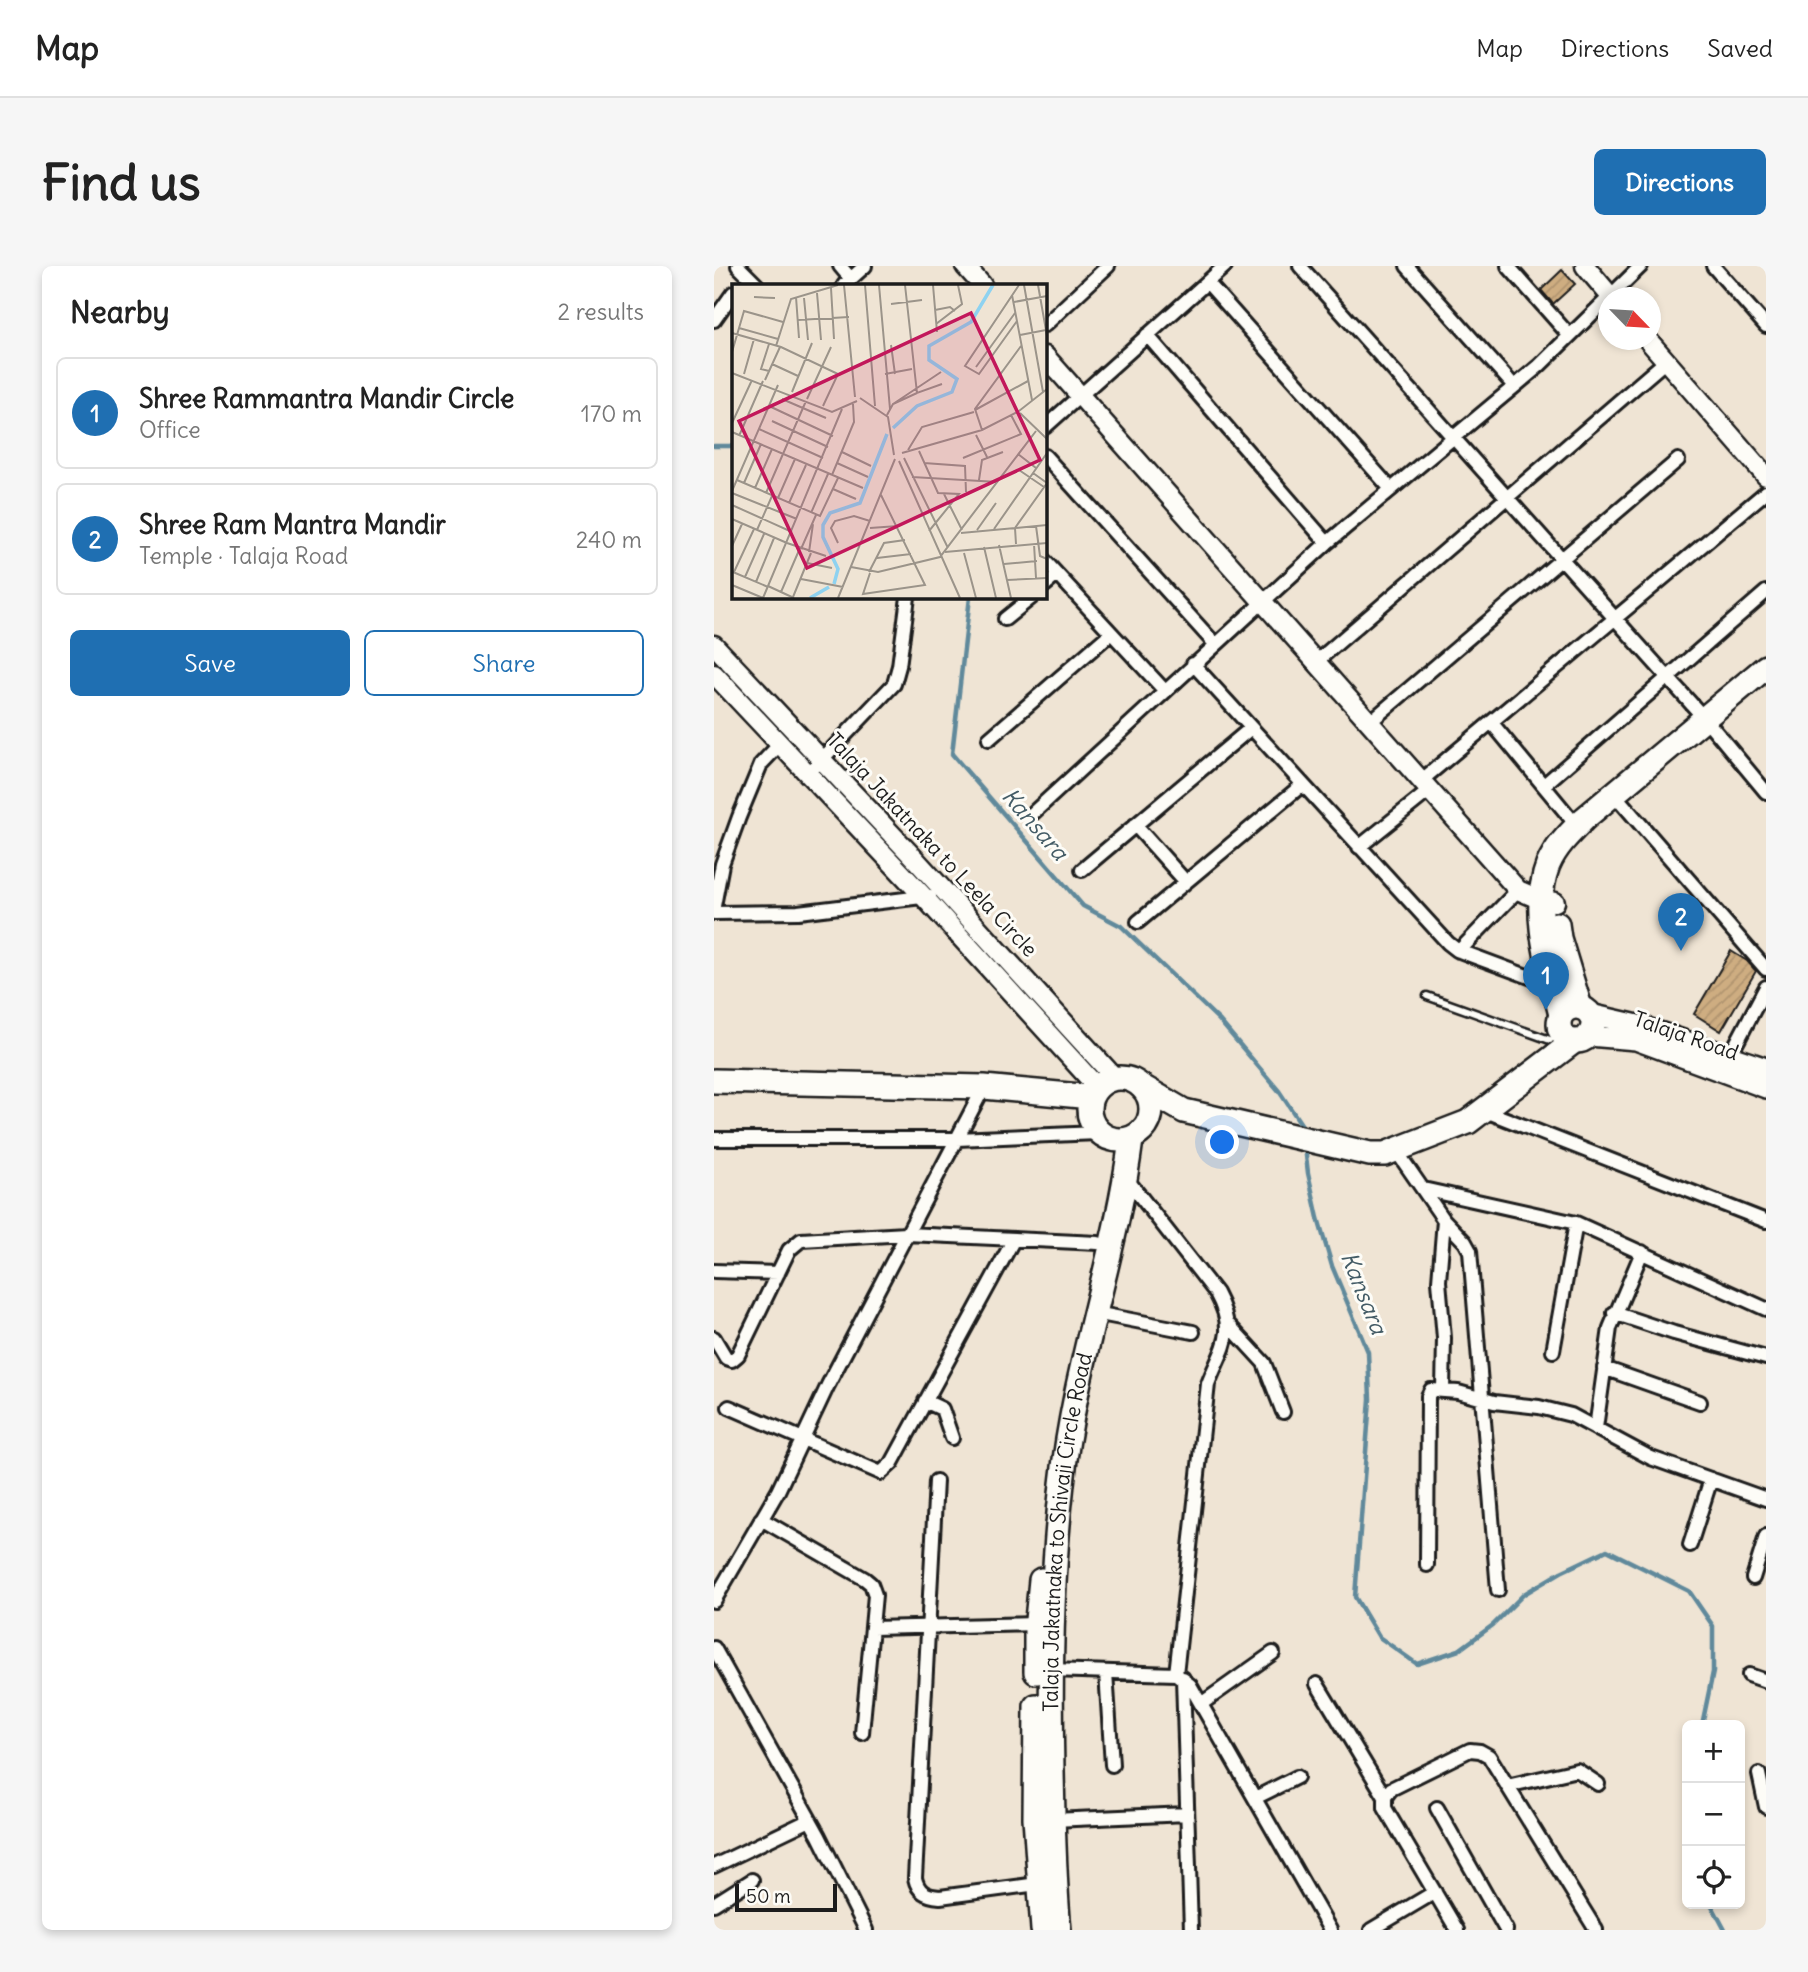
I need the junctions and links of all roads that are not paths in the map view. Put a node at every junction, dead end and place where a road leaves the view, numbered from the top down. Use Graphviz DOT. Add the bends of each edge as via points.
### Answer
graph roads {
  1 [pos="840,266"];
  2 [pos="865,266"];
  3 [pos="1108,266"];
  4 [pos="1225,266"];
  5 [pos="1300,266"];
  6 [pos="1407,266"];
  7 [pos="1508,266"];
  8 [pos="1585,266"];
  9 [pos="1641,266"];
  10 [pos="1713,266"];
  11 [pos="1206,282"];
  12 [pos="848,283"];
  13 [pos="1603,287"];
  14 [pos="1620,287"];
  15 [pos="732,294"];
  16 [pos="1598,308"];
  17 [pos="714,320"];
  18 [pos="1046,324"];
  19 [pos="1766,326"];
  20 [pos="1147,335"];
  21 [pos="1569,335"];
  22 [pos="1658,350"];
  23 [pos="1046,357"];
  24 [pos="1667,360"];
  25 [pos="1514,386"];
  26 [pos="1080,395"];
  27 [pos="1046,426"];
  28 [pos="1454,437"];
  29 [pos="1046,457"];
  30 [pos="1678,460"];
  31 [pos="1766,475"];
  32 [pos="1391,489"];
  33 [pos="1766,492"];
  34 [pos="1506,497"];
  35 [pos="1327,543"];
  36 [pos="1560,558"];
  37 [pos="1046,562"];
  38 [pos="1057,575"];
  39 [pos="1046,584"];
  40 [pos="1766,592"];
  41 [pos="908,598"];
  42 [pos="1031,598"];
  43 [pos="1262,600"];
  44 [pos="1614,618"];
  45 [pos="1006,619"];
  46 [pos="1111,633"];
  47 [pos="714,645"];
  48 [pos="1215,645"];
  49 [pos="1317,662"];
  50 [pos="1193,664"];
  51 [pos="1766,667"];
  52 [pos="714,674"];
  53 [pos="1667,678"];
  54 [pos="1766,682"];
  55 [pos="1165,691"];
  56 [pos="1370,722"];
  57 [pos="1491,722"];
  58 [pos="1708,723"];
  59 [pos="1251,728"];
  60 [pos="989,739"];
  61 [pos="780,744"];
  62 [pos="821,758"];
  63 [pos="808,774"];
  64 [pos="1303,785"];
  65 [pos="1426,785"];
  66 [pos="1544,785"];
  67 [pos="1766,792"];
  68 [pos="1622,803"];
  69 [pos="1033,813"];
  70 [pos="1135,825"];
  71 [pos="1577,826"];
  72 [pos="1359,847"];
  73 [pos="1082,870"];
  74 [pos="1186,882"];
  75 [pos="1518,890"];
  76 [pos="947,894"];
  77 [pos="924,897"];
  78 [pos="1548,901"];
  79 [pos="714,906"];
  80 [pos="714,913"];
  81 [pos="1138,922"];
  82 [pos="1460,951"];
  83 [pos="1766,970"];
  84 [pos="1554,986"];
  85 [pos="1766,987"];
  86 [pos="1427,996"];
  87 [pos="1572,1027"];
  88 [pos="1726,1063"];
  89 [pos="1766,1068"];
  90 [pos="714,1081"];
  91 [pos="1142,1086"];
  92 [pos="984,1087"];
  93 [pos="1101,1088"];
  94 [pos="1766,1088"];
  95 [pos="1483,1110"];
  96 [pos="1186,1111"];
  97 [pos="1124,1135"];
  98 [pos="1433,1135"];
  99 [pos="714,1139"];
  100 [pos="957,1139"];
  101 [pos="1395,1150"];
  102 [pos="1126,1178"];
  103 [pos="1423,1189"];
  104 [pos="1444,1220"];
  105 [pos="1766,1222"];
  106 [pos="1576,1223"];
  107 [pos="908,1234"];
  108 [pos="1014,1239"];
  109 [pos="1098,1243"];
  110 [pos="1642,1252"];
  111 [pos="714,1271"];
  112 [pos="778,1273"];
  113 [pos="1766,1309"];
  114 [pos="1095,1313"];
  115 [pos="1614,1313"];
  116 [pos="1229,1325"];
  117 [pos="1193,1332"];
  118 [pos="714,1338"];
  119 [pos="1553,1351"];
  120 [pos="1766,1358"];
  121 [pos="1604,1368"];
  122 [pos="1443,1390"];
  123 [pos="1481,1398"];
  124 [pos="925,1401"];
  125 [pos="1700,1402"];
  126 [pos="729,1408"];
  127 [pos="1283,1412"];
  128 [pos="1596,1428"];
  129 [pos="803,1438"];
  130 [pos="952,1438"];
  131 [pos="1711,1479"];
  132 [pos="936,1481"];
  133 [pos="1766,1499"];
  134 [pos="761,1519"];
  135 [pos="1766,1536"];
  136 [pos="1690,1545"];
  137 [pos="1427,1565"];
  138 [pos="1753,1578"];
  139 [pos="1498,1590"];
  140 [pos="714,1601"];
  141 [pos="1036,1624"];
  142 [pos="928,1627"];
  143 [pos="872,1628"];
  144 [pos="714,1648"];
  145 [pos="1273,1653"];
  146 [pos="1050,1671"];
  147 [pos="1106,1672"];
  148 [pos="1749,1675"];
  149 [pos="1179,1676"];
  150 [pos="1766,1681"];
  151 [pos="1317,1684"];
  152 [pos="1201,1704"];
  153 [pos="862,1733"];
  154 [pos="1112,1765"];
  155 [pos="1759,1774"];
  156 [pos="1297,1777"];
  157 [pos="1598,1784"];
  158 [pos="1507,1786"];
  159 [pos="1385,1797"];
  160 [pos="1255,1798"];
  161 [pos="1766,1807"];
  162 [pos="1437,1808"];
  163 [pos="1187,1814"];
  164 [pos="810,1820"];
  165 [pos="1053,1820"];
  166 [pos="714,1866"];
  167 [pos="752,1880"];
  168 [pos="1047,1883"];
  169 [pos="1435,1892"];
  170 [pos="714,1904"];
  171 [pos="866,1930"];
  172 [pos="1043,1930"];
  173 [pos="1059,1930"];
  174 [pos="1191,1930"];
  175 [pos="1330,1930"];
  176 [pos="1371,1930"];
  177 [pos="1457,1930"];
  178 [pos="1506,1930"];
  179 [pos="1596,1930"];
  1 -- 12 [label="street"];
  2 -- 12 [label="street"];
  3 -- 18 [label="street"];
  4 -- 11 [label="street"];
  5 -- 28 [label="street"];
  6 -- 25 [label="street"];
  7 -- 21 [label="street"];
  8 -- 13 [label="main road"];
  9 -- 14 [label="street"];
  10 -- 19 [label="street"];
  11 -- 20 [label="street"];
  11 -- 32 [label="street"];
  15 -- 17 [label="street"];
  16 -- 21 [label="street"];
  20 -- 26 [label="street"];
  20 -- 35 [label="street"];
  21 -- 25 [label="street"];
  22 -- 24 [label="main road"];
  23 -- 26 [label="main road"];
  24 -- 31 [label="main road"];
  24 -- 34 [label="street"];
  25 -- 28 [label="street"];
  26 -- 27 [label="street"];
  26 -- 43 [label="main road"];
  28 -- 32 [label="street"];
  28 -- 34 [label="street"];
  29 -- 48 [label="street"];
  30 -- 36 [label="street"];
  32 -- 35 [label="street"];
  33 -- 44 [label="street"];
  34 -- 36 [label="street"];
  34 -- 49 [label="street"];
  35 -- 43 [label="street"];
  36 -- 44 [label="street"];
  36 -- 56 [label="street"];
  37 -- 38 [label="street"];
  38 -- 39 [label="street"];
  38 -- 46 [label="street"];
  40 -- 53 [label="street"];
  41 -- 62 [label="street" via="894,684"];
  42 -- 45 [label="street"];
  43 -- 48 [label="street"];
  43 -- 49 [label="main road"];
  44 -- 53 [label="street"];
  44 -- 57 [label="street"];
  46 -- 55 [label="street"];
  46 -- 60 [label="street"];
  47 -- 62 [label="main road, Talaja Jakatnaka to Leela Circle"];
  48 -- 50 [label="street"];
  49 -- 56 [label="main road"];
  50 -- 55 [label="street"];
  50 -- 59 [label="street"];
  51 -- 58 [label="highway"];
  52 -- 61 [label="main road, Talaja Jakatnaka to Leela Circle"];
  53 -- 58 [label="street"];
  53 -- 66 [label="street"];
  54 -- 58 [label="highway"];
  55 -- 69 [label="street"];
  56 -- 65 [label="main road"];
  57 -- 65 [label="street"];
  57 -- 66 [label="street"];
  58 -- 67 [label="street"];
  58 -- 68 [label="highway"];
  58 -- 71 [label="highway"];
  59 -- 64 [label="street"];
  59 -- 70 [label="street"];
  61 -- 63 [label="main road, Talaja Jakatnaka to Leela Circle"];
  61 -- 79 [label="street" via="761,764 739,817 722,864"];
  62 -- 63 [label="street"];
  62 -- 76 [label="main road, Talaja Jakatnaka to Leela Circle"];
  63 -- 77 [label="main road, Talaja Jakatnaka to Leela Circle"];
  64 -- 72 [label="street"];
  64 -- 74 [label="street"];
  65 -- 72 [label="street"];
  65 -- 75 [label="main road"];
  66 -- 71 [label="street"];
  68 -- 78 [label="highway" via="1567,854"];
  68 -- 83 [label="street"];
  70 -- 73 [label="street"];
  70 -- 74 [label="street"];
  71 -- 78 [label="highway" via="1548,866"];
  72 -- 82 [label="street"];
  74 -- 81 [label="street"];
  75 -- 78 [label="main road"];
  75 -- 82 [label="street"];
  76 -- 77 [label="street"];
  76 -- 93 [label="main road, Talaja Jakatnaka to Leela Circle"];
  77 -- 80 [label="street" via="798,912"];
  77 -- 93 [label="main road, Talaja Jakatnaka to Leela Circle"];
  78 -- 84 [label="highway" via="1543,932"];
  78 -- 87 [label="highway" via="1559,937"];
  82 -- 84 [label="street"];
  84 -- 87 [label="highway"];
  85 -- 88 [label="street"];
  86 -- 87 [label="lane"];
  87 -- 88 [label="main road, Talaja Road" via="1638,1025"];
  87 -- 95 [label="highway"];
  87 -- 98 [label="highway" via="1449,1118"];
  88 -- 89 [label="main road, Talaja Road"];
  88 -- 94 [label="main road, Talaja Road"];
  90 -- 92 [label="highway"];
  91 -- 93 [label="highway" via="1129,1079"];
  91 -- 96 [label="highway"];
  91 -- 97 [label="highway" via="1150,1097 1152,1112"];
  92 -- 93 [label="highway"];
  92 -- 100 [label="street"];
  93 -- 97 [label="highway" via="1088,1107 1090,1121"];
  95 -- 98 [label="highway" via="1462,1125"];
  95 -- 105 [label="street"];
  96 -- 97 [label="highway"];
  96 -- 101 [label="highway" via="1370,1154"];
  97 -- 100 [label="street"];
  97 -- 102 [label="highway, Talaja Jakatnaka to Shivaji Circle Road"];
  97 -- 109 [label="highway, Talaja Jakatnaka to Shivaji Circle Road"];
  98 -- 101 [label="highway"];
  99 -- 100 [label="street"];
  100 -- 107 [label="street"];
  101 -- 103 [label="street"];
  102 -- 114 [label="highway, Talaja Jakatnaka to Shivaji Circle Road"];
  102 -- 116 [label="street" via="1216,1293"];
  103 -- 104 [label="street"];
  103 -- 106 [label="street"];
  104 -- 122 [label="street" via="1439,1281"];
  104 -- 123 [label="street" via="1469,1251"];
  106 -- 110 [label="street"];
  106 -- 119 [label="street"];
  107 -- 108 [label="street"];
  107 -- 112 [label="street" via="800,1240 789,1250"];
  107 -- 129 [label="street"];
  108 -- 109 [label="street"];
  108 -- 124 [label="street"];
  109 -- 141 [label="highway, Talaja Jakatnaka to Shivaji Circle Road" via="1058,1425"];
  110 -- 113 [label="street"];
  110 -- 115 [label="street"];
  111 -- 112 [label="street"];
  112 -- 118 [label="street" via="738,1355 726,1358"];
  114 -- 117 [label="street"];
  114 -- 146 [label="highway, Talaja Jakatnaka to Shivaji Circle Road" via="1062,1483"];
  115 -- 120 [label="street"];
  115 -- 121 [label="street"];
  116 -- 127 [label="street" via="1264,1363"];
  116 -- 149 [label="street" via="1208,1384"];
  121 -- 125 [label="street"];
  121 -- 128 [label="street"];
  122 -- 123 [label="street"];
  122 -- 137 [label="street" via="1432,1390 1428,1396"];
  123 -- 128 [label="street" via="1571,1415"];
  123 -- 139 [label="street"];
  124 -- 129 [label="street" via="892,1463 881,1473"];
  124 -- 130 [label="street" via="942,1409"];
  126 -- 129 [label="street"];
  128 -- 131 [label="street" via="1651,1458"];
  129 -- 134 [label="street"];
  131 -- 133 [label="street"];
  131 -- 136 [label="street"];
  132 -- 142 [label="street"];
  134 -- 140 [label="street"];
  134 -- 143 [label="street" via="871,1584 876,1595"];
  135 -- 138 [label="street"];
  141 -- 142 [label="street"];
  141 -- 168 [label="highway, Talaja Jakatnaka to Shivaji Circle Road" via="1035,1818"];
  142 -- 143 [label="street"];
  142 -- 168 [label="street" via="917,1887 940,1897"];
  143 -- 153 [label="street"];
  144 -- 164 [label="street"];
  145 -- 152 [label="street"];
  146 -- 147 [label="street"];
  146 -- 165 [label="highway, Talaja Jakatnaka to Shivaji Circle Road"];
  147 -- 149 [label="street"];
  147 -- 154 [label="street"];
  148 -- 150 [label="street"];
  149 -- 152 [label="street"];
  149 -- 163 [label="street"];
  151 -- 159 [label="street"];
  152 -- 160 [label="street"];
  155 -- 161 [label="street"];
  156 -- 160 [label="street"];
  157 -- 158 [label="street" via="1577,1770"];
  158 -- 159 [label="street" via="1489,1756 1470,1750 1391,1789"];
  158 -- 179 [label="street"];
  159 -- 169 [label="street" via="1385,1808"];
  160 -- 175 [label="street"];
  162 -- 178 [label="street"];
  163 -- 165 [label="street"];
  163 -- 174 [label="street"];
  164 -- 166 [label="street"];
  164 -- 171 [label="street"];
  165 -- 168 [label="highway, Talaja Jakatnaka to Shivaji Circle Road"];
  167 -- 170 [label="street"];
  168 -- 172 [label="highway, Talaja Jakatnaka to Shivaji Circle Road"];
  168 -- 173 [label="highway, Talaja Jakatnaka to Shivaji Circle Road"];
  169 -- 176 [label="street"];
  169 -- 177 [label="street"];
}
